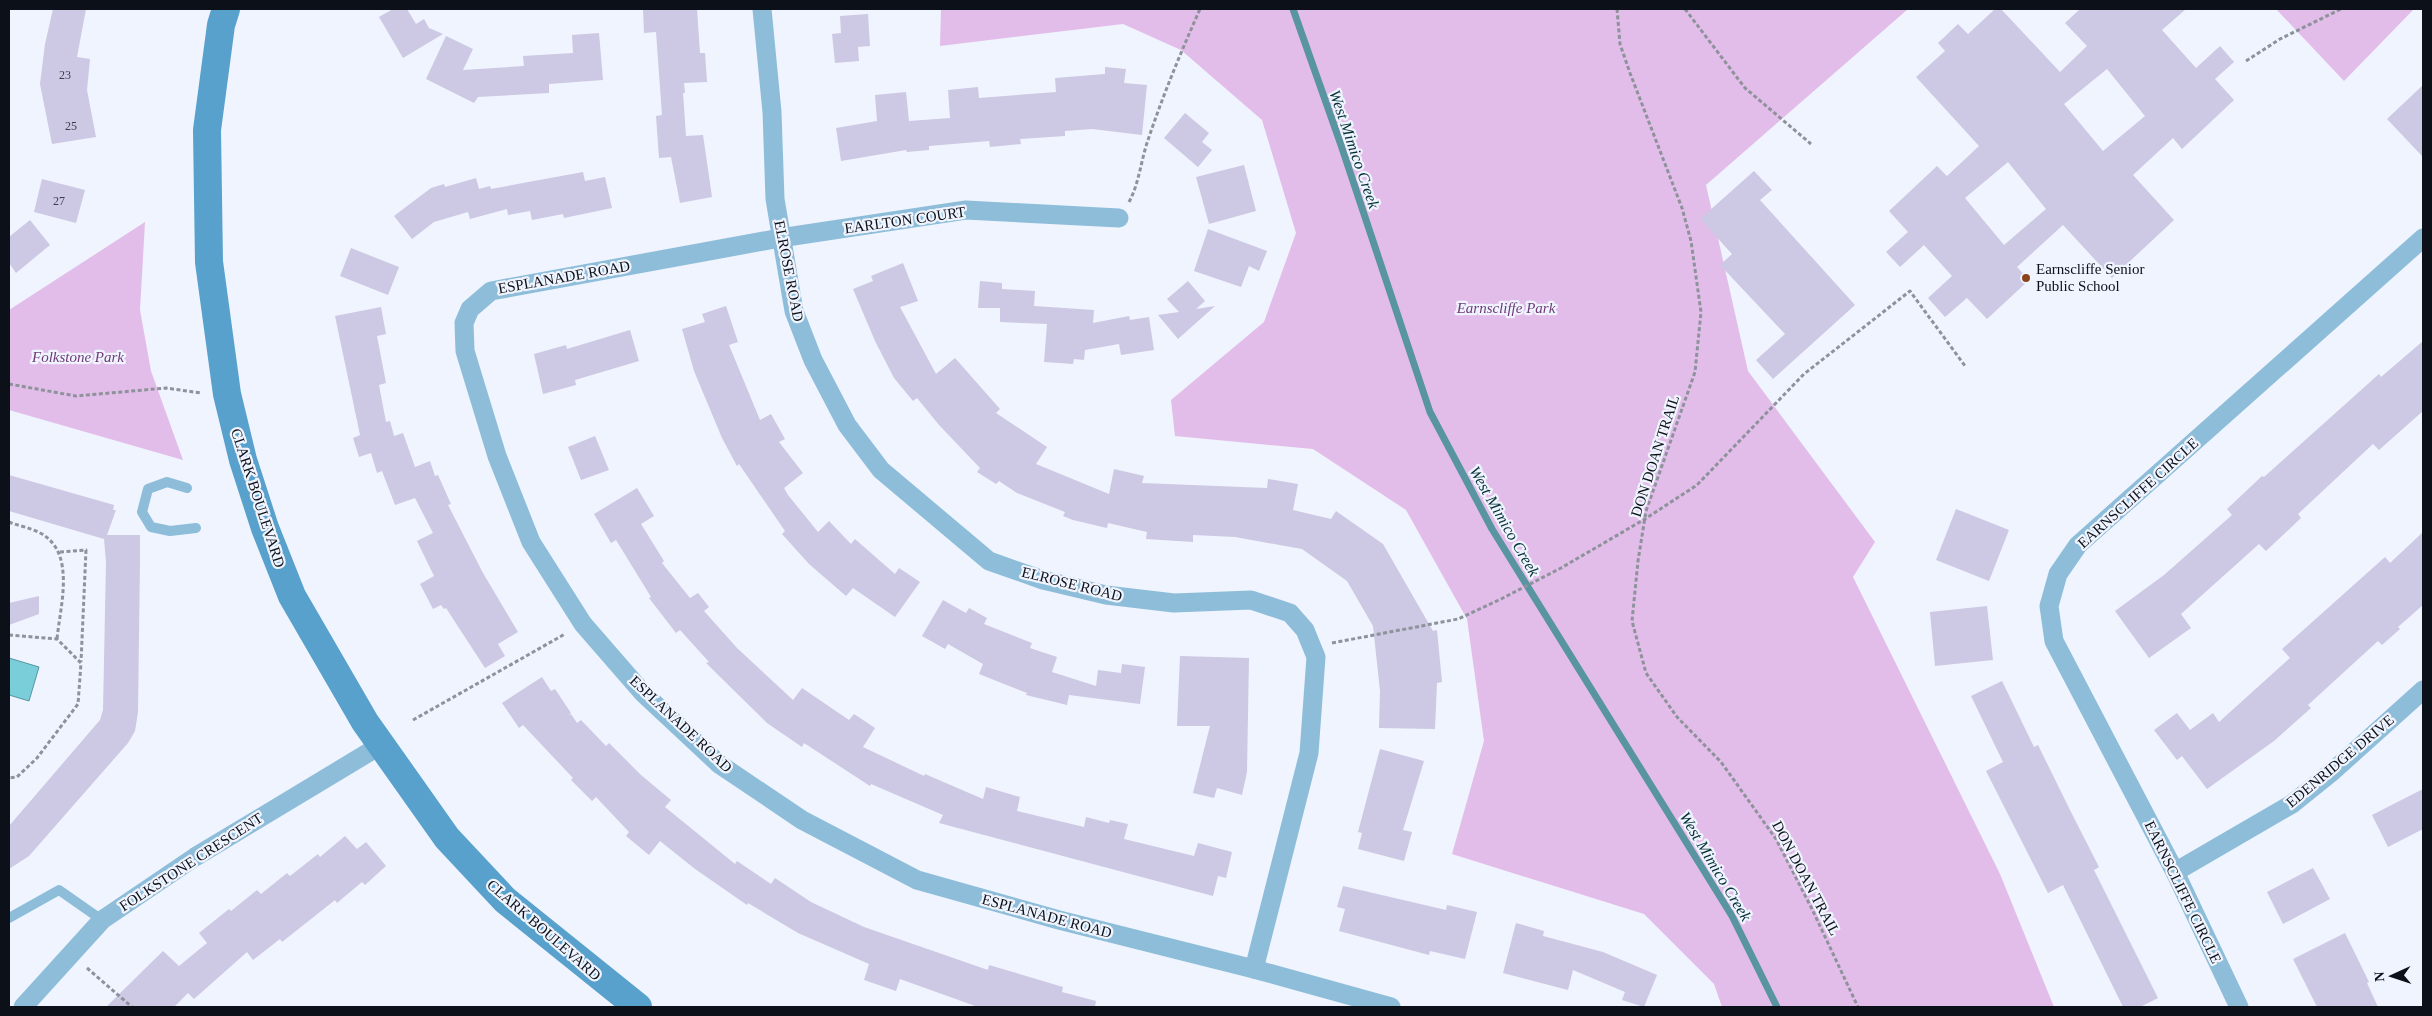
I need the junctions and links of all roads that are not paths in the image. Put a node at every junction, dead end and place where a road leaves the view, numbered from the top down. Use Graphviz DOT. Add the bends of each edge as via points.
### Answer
graph roads {
  1 [pos="226,9"];
  2 [pos="762,9"];
  3 [pos="1119,218"];
  4 [pos="780,238"];
  5 [pos="2423,238"];
  6 [pos="188,488"];
  7 [pos="196,528"];
  8 [pos="2423,690"];
  9 [pos="381,745"];
  10 [pos="2175,872"];
  11 [pos="9,918"];
  12 [pos="102,920"];
  13 [pos="1254,969"];
  14 [pos="23,1007"];
  15 [pos="638,1007"];
  16 [pos="1391,1007"];
  17 [pos="2239,1007"];
  1 -- 9 [label="street, CLARK BOULEVARD" via="207,130 209,262 227,394 265,528 292,596"];
  2 -- 4 [label="street, ELROSE ROAD"];
  3 -- 4 [label="street, EARLTON COURT" via="966,210"];
  4 -- 13 [label="street, ELROSE ROAD" via="794,311 813,360 847,425 881,470 989,561 1043,580 1106,595 1174,603 1251,600 1290,613 1305,630 1316,658 1309,753"];
  4 -- 13 [label="street, ESPLANADE ROAD" via="490,291 470,309 464,323 465,351 497,456 532,542 584,624 642,693 719,764 802,820 881,862 926,882 1058,920"];
  5 -- 10 [label="street, EARNSCLIFFE CIRCLE" via="2078,545 2058,574 2049,606 2054,641"];
  6 -- 7 [label="lane" via="167,482 148,489 142,512 151,527 170,531"];
  8 -- 10 [label="street, EDENRIDGE DRIVE" via="2292,804"];
  9 -- 12 [label="street, FOLKSTONE CRESCENT" via="195,857"];
  9 -- 15 [label="street, CLARK BOULEVARD" via="447,838 505,900"];
  10 -- 17 [label="street, EARNSCLIFFE CIRCLE"];
  11 -- 12 [label="lane" via="59,890"];
  12 -- 14 [label="street, FOLKSTONE CRESCENT"];
  13 -- 16 [label="street, ESPLANADE ROAD"];
}
